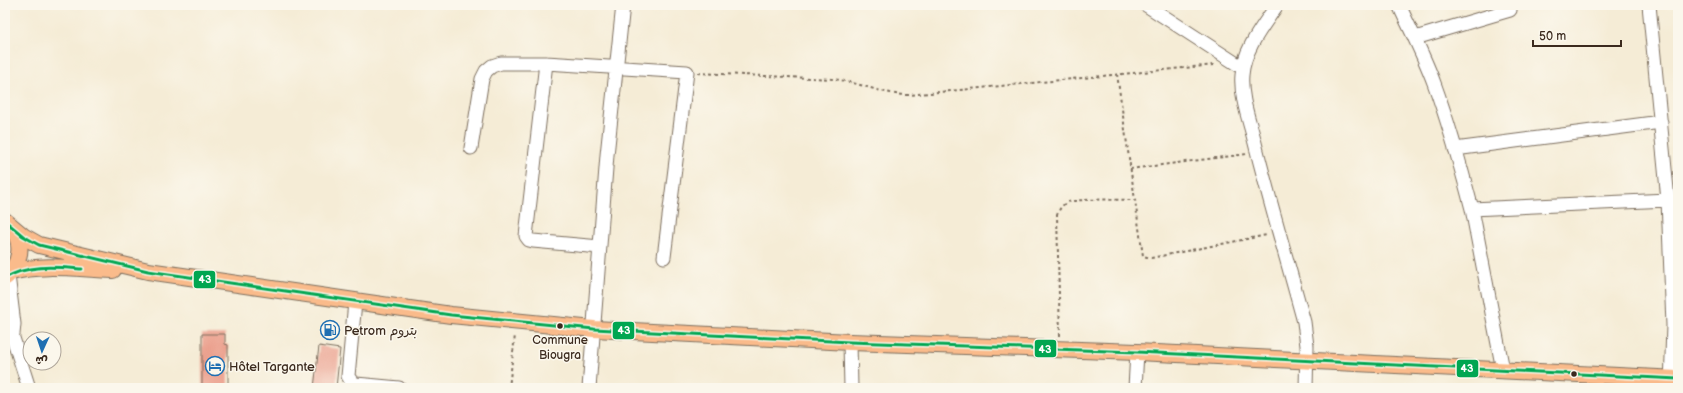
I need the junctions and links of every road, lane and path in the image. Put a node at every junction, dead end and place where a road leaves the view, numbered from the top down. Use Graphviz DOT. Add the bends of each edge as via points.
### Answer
graph roads {
  1 [pos="623,5"];
  2 [pos="1146,5"];
  3 [pos="1277,5"];
  4 [pos="1648,5"];
  5 [pos="1402,6"];
  6 [pos="1510,10"];
  7 [pos="1415,38"];
  8 [pos="546,63"];
  9 [pos="616,66"];
  10 [pos="1238,66"];
  11 [pos="687,72"];
  12 [pos="1117,74"];
  13 [pos="1661,122"];
  14 [pos="471,148"];
  15 [pos="1455,149"];
  16 [pos="1258,153"];
  17 [pos="1130,169"];
  18 [pos="1134,200"];
  19 [pos="1668,200"];
  20 [pos="1472,208"];
  21 [pos="8,224"];
  22 [pos="1280,232"];
  23 [pos="600,247"];
  24 [pos="664,257"];
  25 [pos="148,271"];
  26 [pos="8,275"];
  27 [pos="355,302"];
  28 [pos="5,321"];
  29 [pos="516,322"];
  30 [pos="594,329"];
  31 [pos="13,338"];
  32 [pos="850,342"];
  33 [pos="1061,349"];
  34 [pos="1137,352"];
  35 [pos="1307,360"];
  36 [pos="1504,370"];
  37 [pos="1674,382"];
  38 [pos="30,388"];
  39 [pos="399,388"];
  40 [pos="509,388"];
  41 [pos="589,388"];
  42 [pos="851,388"];
  43 [pos="1135,388"];
  44 [pos="1306,388"];
  1 -- 9 [label="street"];
  2 -- 10 [label="street"];
  3 -- 10 [label="street"];
  4 -- 13 [label="street"];
  5 -- 7 [label="street"];
  6 -- 7 [label="street"];
  7 -- 15 [label="street" via="1434,84"];
  8 -- 9 [label="street"];
  8 -- 14 [label="street" via="501,63 486,71 482,79"];
  8 -- 23 [label="street" via="526,236 533,241"];
  9 -- 11 [label="street"];
  9 -- 23 [label="street"];
  10 -- 12 [label="path"];
  10 -- 16 [label="street"];
  11 -- 12 [label="path" via="838,80 902,95"];
  11 -- 24 [label="street"];
  12 -- 17 [label="path"];
  13 -- 15 [label="street"];
  13 -- 19 [label="street"];
  15 -- 20 [label="street"];
  16 -- 17 [label="path"];
  16 -- 22 [label="street"];
  17 -- 18 [label="path"];
  18 -- 22 [label="path" via="1141,253 1146,258"];
  18 -- 33 [label="path" via="1066,202 1059,209 1057,215"];
  19 -- 20 [label="street"];
  19 -- 37 [label="street"];
  20 -- 36 [label="street"];
  21 -- 25 [label="main road" via="39,245"];
  21 -- 26 [label="main road" via="17,237 20,249 17,262"];
  22 -- 35 [label="street" via="1304,322"];
  23 -- 30 [label="street"];
  25 -- 26 [label="main road" via="39,267 24,268"];
  25 -- 27 [label="main road"];
  26 -- 31 [label="street" via="14,324"];
  27 -- 29 [label="main road"];
  27 -- 39 [label="street" via="348,376 356,384"];
  28 -- 31 [label="street"];
  29 -- 30 [label="main road"];
  29 -- 40 [label="path"];
  30 -- 32 [label="main road"];
  30 -- 41 [label="street"];
  31 -- 38 [label="street"];
  32 -- 33 [label="main road"];
  32 -- 42 [label="street"];
  33 -- 34 [label="main road"];
  34 -- 35 [label="main road"];
  34 -- 43 [label="street"];
  35 -- 36 [label="main road"];
  35 -- 44 [label="street"];
  36 -- 37 [label="main road"];
}
